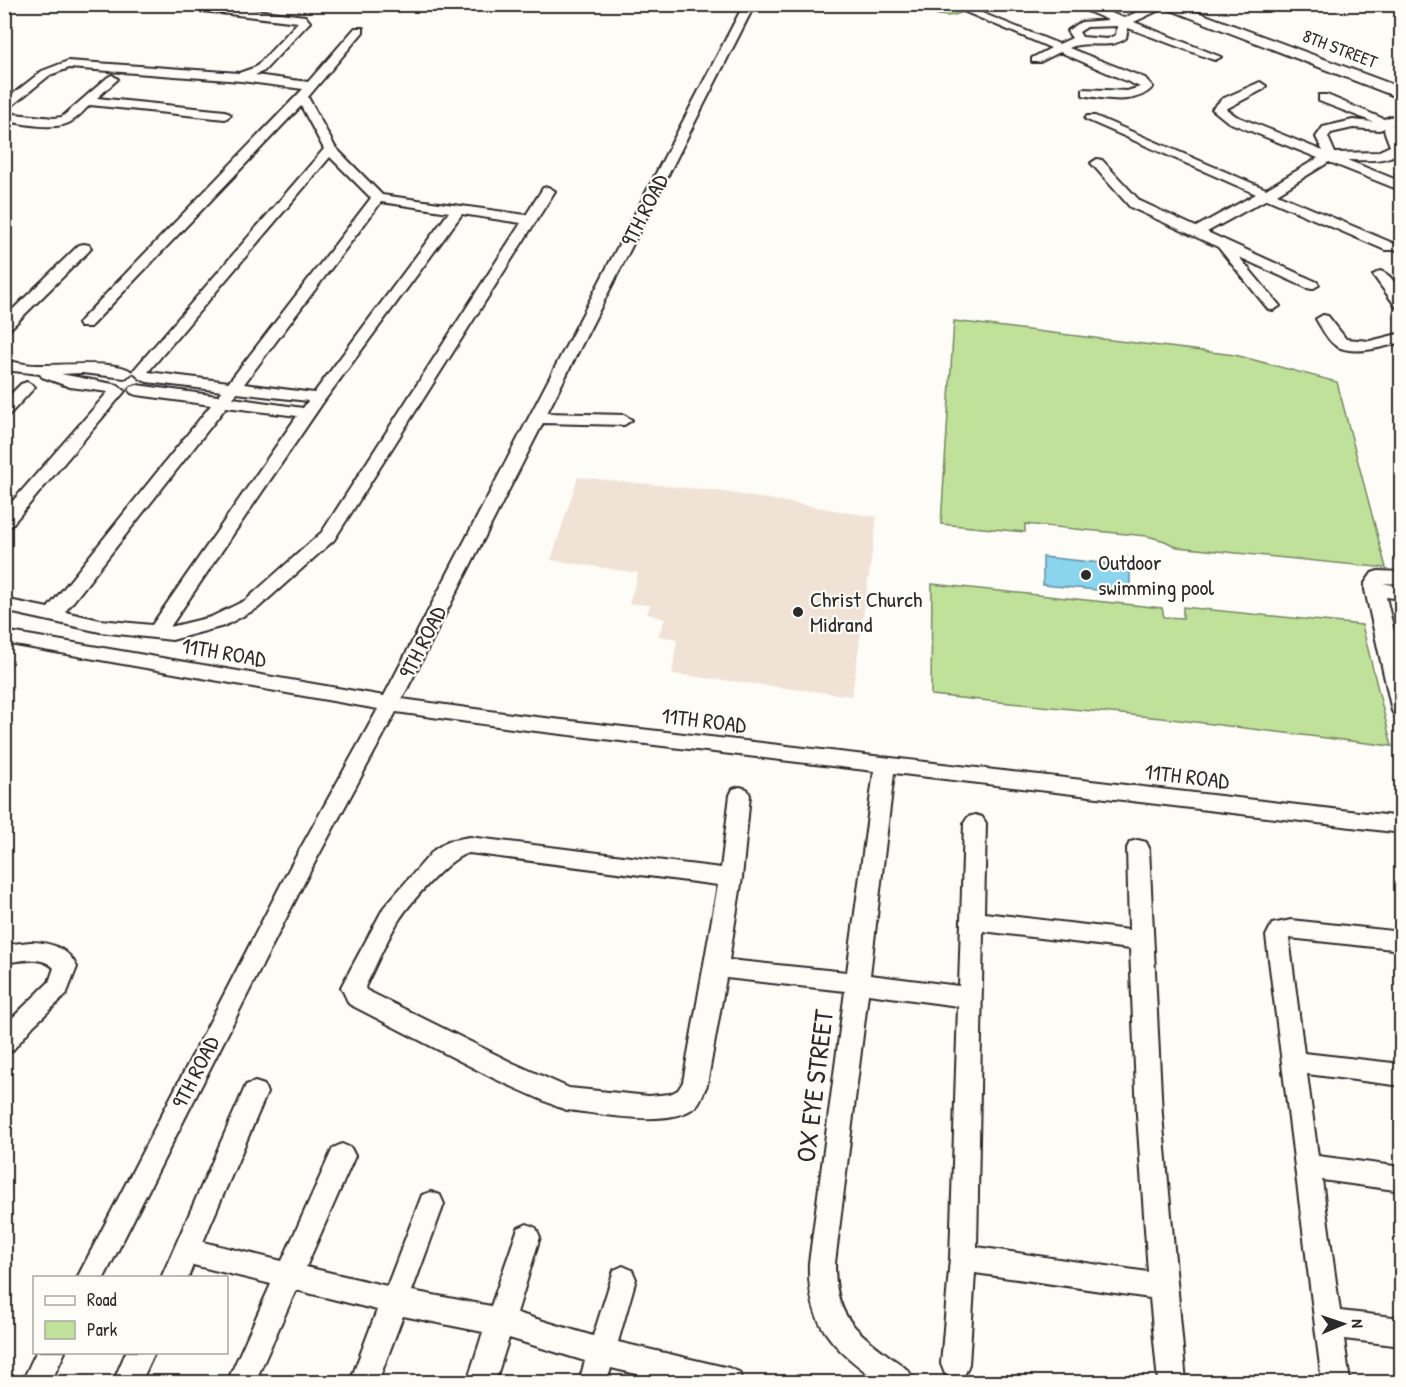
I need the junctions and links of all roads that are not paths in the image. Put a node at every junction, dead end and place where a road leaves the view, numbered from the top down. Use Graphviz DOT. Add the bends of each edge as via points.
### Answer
graph roads {
  1 [pos="168,4"];
  2 [pos="398,4"];
  3 [pos="467,4"];
  4 [pos="750,4"];
  5 [pos="1076,4"];
  6 [pos="1162,4"];
  7 [pos="968,11"];
  8 [pos="1123,23"];
  9 [pos="359,30"];
  10 [pos="1079,40"];
  11 [pos="1061,49"];
  12 [pos="1215,57"];
  13 [pos="1036,60"];
  14 [pos="256,72"];
  15 [pos="241,77"];
  16 [pos="112,79"];
  17 [pos="314,82"];
  18 [pos="1260,86"];
  19 [pos="1087,92"];
  20 [pos="1401,94"];
  21 [pos="302,97"];
  22 [pos="1323,98"];
  23 [pos="89,101"];
  24 [pos="4,108"];
  25 [pos="225,115"];
  26 [pos="4,117"];
  27 [pos="1091,119"];
  28 [pos="1398,124"];
  29 [pos="330,149"];
  30 [pos="1328,158"];
  31 [pos="1097,163"];
  32 [pos="1401,187"];
  33 [pos="548,191"];
  34 [pos="1265,195"];
  35 [pos="378,198"];
  36 [pos="457,211"];
  37 [pos="530,220"];
  38 [pos="1196,232"];
  39 [pos="1221,243"];
  40 [pos="1390,247"];
  41 [pos="84,248"];
  42 [pos="1380,275"];
  43 [pos="1312,285"];
  44 [pos="1401,305"];
  45 [pos="1273,306"];
  46 [pos="1323,319"];
  47 [pos="84,324"];
  48 [pos="4,327"];
  49 [pos="1401,336"];
  50 [pos="4,365"];
  51 [pos="36,370"];
  52 [pos="138,374"];
  53 [pos="27,387"];
  54 [pos="232,388"];
  55 [pos="115,389"];
  56 [pos="137,390"];
  57 [pos="318,398"];
  58 [pos="222,402"];
  59 [pos="4,411"];
  60 [pos="308,413"];
  61 [pos="537,418"];
  62 [pos="624,420"];
  63 [pos="4,523"];
  64 [pos="1401,578"];
  65 [pos="1378,583"];
  66 [pos="1401,593"];
  67 [pos="4,605"];
  68 [pos="51,617"];
  69 [pos="156,634"];
  70 [pos="4,637"];
  71 [pos="390,704"];
  72 [pos="1401,711"];
  73 [pos="885,766"];
  74 [pos="740,795"];
  75 [pos="975,823"];
  76 [pos="1401,825"];
  77 [pos="1138,848"];
  78 [pos="731,878"];
  79 [pos="973,921"];
  80 [pos="1140,941"];
  81 [pos="1401,941"];
  82 [pos="4,954"];
  83 [pos="718,968"];
  84 [pos="859,983"];
  85 [pos="971,999"];
  86 [pos="4,1044"];
  87 [pos="1293,1062"];
  88 [pos="1401,1075"];
  89 [pos="255,1093"];
  90 [pos="342,1156"];
  91 [pos="1306,1166"];
  92 [pos="1401,1179"];
  93 [pos="431,1204"];
  94 [pos="527,1237"];
  95 [pos="186,1251"];
  96 [pos="963,1258"];
  97 [pos="91,1276"];
  98 [pos="175,1276"];
  99 [pos="288,1277"];
  100 [pos="623,1279"];
  101 [pos="1162,1287"];
  102 [pos="395,1301"];
  103 [pos="501,1322"];
  104 [pos="1327,1323"];
  105 [pos="1401,1332"];
  106 [pos="601,1352"];
  107 [pos="50,1354"];
  108 [pos="141,1354"];
  109 [pos="955,1364"];
  110 [pos="721,1382"];
  111 [pos="36,1383"];
  112 [pos="127,1383"];
  113 [pos="241,1383"];
  114 [pos="364,1383"];
  115 [pos="481,1383"];
  116 [pos="593,1383"];
  117 [pos="901,1383"];
  118 [pos="1172,1383"];
  119 [pos="1336,1383"];
  1 -- 14 [label="street" via="303,20 301,27"];
  2 -- 3 [label="street" via="444,9"];
  4 -- 61 [label="street, 9TH ROAD"];
  5 -- 8 [label="street"];
  6 -- 8 [label="street"];
  6 -- 20 [label="street, 8TH STREET"];
  7 -- 11 [label="street"];
  8 -- 10 [label="street" via="1119,39"];
  8 -- 10 [label="street" via="1079,25 1073,31"];
  8 -- 12 [label="street"];
  9 -- 17 [label="street"];
  10 -- 11 [label="street"];
  11 -- 13 [label="street"];
  11 -- 19 [label="street" via="1142,81 1147,87 1121,95"];
  14 -- 15 [label="street"];
  14 -- 17 [label="street"];
  15 -- 17 [label="street"];
  15 -- 24 [label="street" via="68,64 46,73"];
  16 -- 23 [label="street"];
  17 -- 21 [label="street"];
  18 -- 30 [label="street" via="1218,109 1224,115"];
  21 -- 29 [label="street"];
  21 -- 47 [label="street"];
  22 -- 28 [label="street"];
  23 -- 25 [label="street"];
  23 -- 26 [label="street" via="61,122"];
  27 -- 34 [label="street"];
  28 -- 30 [label="street" via="1390,132 1397,147 1386,154"];
  28 -- 30 [label="street" via="1341,125 1327,130 1322,137"];
  29 -- 35 [label="street"];
  29 -- 52 [label="street"];
  30 -- 32 [label="street"];
  30 -- 34 [label="street"];
  31 -- 38 [label="street" via="1135,204"];
  33 -- 37 [label="street"];
  34 -- 38 [label="street"];
  34 -- 40 [label="street"];
  35 -- 36 [label="street"];
  35 -- 54 [label="street"];
  36 -- 37 [label="street"];
  36 -- 57 [label="street"];
  37 -- 69 [label="street" via="320,544 239,612 184,633"];
  38 -- 39 [label="street"];
  39 -- 43 [label="street"];
  39 -- 45 [label="street"];
  41 -- 48 [label="street"];
  42 -- 44 [label="street"];
  46 -- 49 [label="street" via="1342,343 1370,346"];
  50 -- 51 [label="street"];
  51 -- 52 [label="street" via="82,368"];
  51 -- 55 [label="street" via="70,382"];
  52 -- 54 [label="street"];
  52 -- 55 [label="street" via="114,380"];
  52 -- 56 [label="street" via="145,385"];
  53 -- 59 [label="street"];
  54 -- 57 [label="street"];
  54 -- 58 [label="street"];
  55 -- 56 [label="street"];
  55 -- 63 [label="street"];
  56 -- 58 [label="street"];
  57 -- 60 [label="street"];
  58 -- 60 [label="street"];
  58 -- 68 [label="street"];
  60 -- 69 [label="street"];
  61 -- 62 [label="street"];
  61 -- 71 [label="street, 9TH ROAD"];
  64 -- 65 [label="street"];
  65 -- 66 [label="street"];
  65 -- 72 [label="street"];
  67 -- 68 [label="street"];
  68 -- 69 [label="street"];
  70 -- 71 [label="street, 11TH ROAD"];
  71 -- 73 [label="street, 11TH ROAD"];
  71 -- 97 [label="street, 9TH ROAD" via="297,875"];
  73 -- 76 [label="street, 11TH ROAD"];
  73 -- 84 [label="street, OX EYE STREET"];
  74 -- 78 [label="street"];
  75 -- 79 [label="street"];
  77 -- 80 [label="street"];
  78 -- 83 [label="street"];
  78 -- 83 [label="street" via="469,845 456,847 442,856 392,913 353,987 357,997 567,1099 650,1107 673,1105 687,1098 695,1085"];
  79 -- 80 [label="street"];
  79 -- 85 [label="street"];
  80 -- 101 [label="street"];
  81 -- 87 [label="street" via="1280,930 1277,936"];
  82 -- 86 [label="street" via="42,951 55,954 66,967 58,988"];
  83 -- 84 [label="street"];
  84 -- 85 [label="street"];
  84 -- 117 [label="street, OX EYE STREET" via="822,1263 822,1292 827,1310 841,1330"];
  85 -- 96 [label="street"];
  87 -- 88 [label="street"];
  87 -- 91 [label="street"];
  89 -- 95 [label="street"];
  90 -- 99 [label="street"];
  91 -- 92 [label="street"];
  91 -- 104 [label="street"];
  93 -- 102 [label="street"];
  94 -- 103 [label="street"];
  95 -- 98 [label="street"];
  95 -- 99 [label="street"];
  96 -- 101 [label="street"];
  96 -- 109 [label="street"];
  99 -- 102 [label="street"];
  99 -- 113 [label="street"];
  100 -- 106 [label="street"];
  101 -- 118 [label="street"];
  102 -- 103 [label="street"];
  102 -- 114 [label="street"];
  103 -- 106 [label="street"];
  103 -- 115 [label="street"];
  104 -- 105 [label="street"];
  104 -- 119 [label="street"];
  106 -- 110 [label="street"];
  106 -- 116 [label="street"];
  107 -- 111 [label="street"];
  108 -- 112 [label="street"];
}
